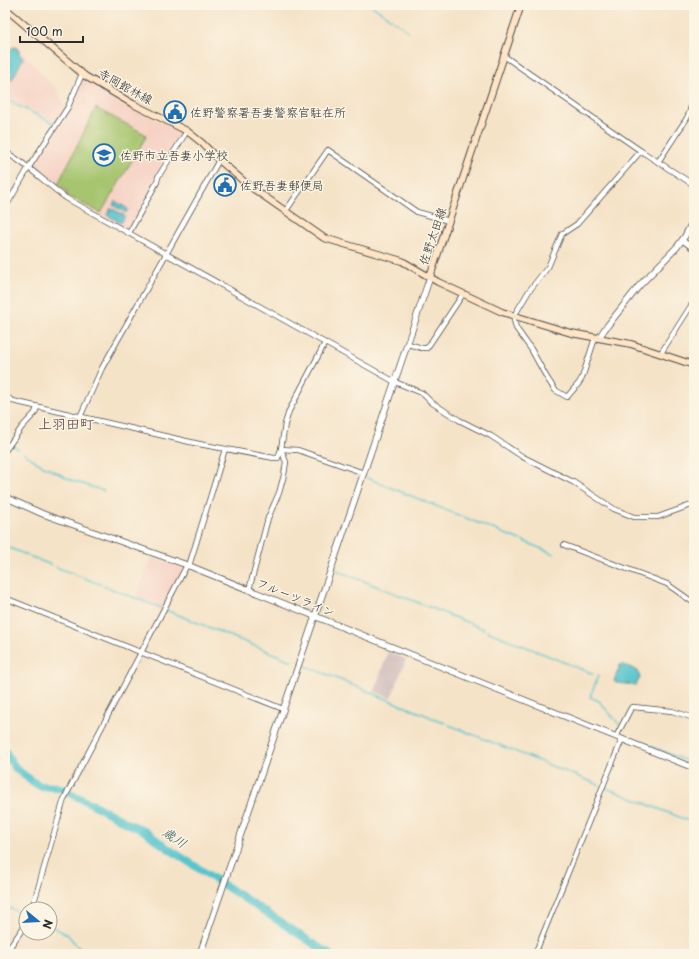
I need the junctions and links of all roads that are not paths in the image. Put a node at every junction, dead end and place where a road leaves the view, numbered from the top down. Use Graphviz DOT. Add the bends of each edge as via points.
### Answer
graph roads {
  1 [pos="521,5"];
  2 [pos="5,8"];
  3 [pos="504,56"];
  4 [pos="82,74"];
  5 [pos="694,86"];
  6 [pos="187,131"];
  7 [pos="641,151"];
  8 [pos="5,152"];
  9 [pos="219,160"];
  10 [pos="658,162"];
  11 [pos="29,167"];
  12 [pos="694,184"];
  13 [pos="5,208"];
  14 [pos="285,212"];
  15 [pos="694,219"];
  16 [pos="449,221"];
  17 [pos="129,233"];
  18 [pos="682,240"];
  19 [pos="694,249"];
  20 [pos="167,254"];
  21 [pos="430,277"];
  22 [pos="463,294"];
  23 [pos="694,301"];
  24 [pos="514,316"];
  25 [pos="597,338"];
  26 [pos="326,343"];
  27 [pos="408,344"];
  28 [pos="661,353"];
  29 [pos="694,365"];
  30 [pos="395,382"];
  31 [pos="5,396"];
  32 [pos="37,406"];
  33 [pos="80,417"];
  34 [pos="225,449"];
  35 [pos="281,449"];
  36 [pos="5,452"];
  37 [pos="364,473"];
  38 [pos="5,497"];
  39 [pos="694,504"];
  40 [pos="564,545"];
  41 [pos="188,565"];
  42 [pos="249,590"];
  43 [pos="5,598"];
  44 [pos="694,603"];
  45 [pos="314,616"];
  46 [pos="141,652"];
  47 [pos="283,709"];
  48 [pos="694,718"];
  49 [pos="616,737"];
  50 [pos="622,739"];
  51 [pos="694,768"];
  52 [pos="34,901"];
  53 [pos="18,935"];
  54 [pos="5,954"];
  55 [pos="200,954"];
  56 [pos="535,954"];
  1 -- 3 [label="main road, 佐野太田線"];
  2 -- 4 [label="main road, 寺岡館林線"];
  3 -- 7 [label="street"];
  3 -- 16 [label="main road, 佐野太田線"];
  4 -- 6 [label="main road, 寺岡館林線" via="133,104"];
  4 -- 11 [label="street" via="68,107"];
  5 -- 10 [label="street" via="687,118"];
  6 -- 9 [label="main road, 寺岡館林線"];
  6 -- 17 [label="street" via="158,177"];
  7 -- 10 [label="street"];
  7 -- 24 [label="street" via="584,217 562,234 548,267"];
  8 -- 11 [label="street"];
  9 -- 14 [label="main road, 寺岡館林線"];
  9 -- 20 [label="street"];
  10 -- 12 [label="street"];
  11 -- 13 [label="street"];
  11 -- 17 [label="street" via="66,198"];
  14 -- 16 [label="street" via="328,150 417,212"];
  14 -- 21 [label="main road, 寺岡館林線" via="324,238 397,259"];
  15 -- 18 [label="street"];
  16 -- 21 [label="main road, 佐野太田線"];
  17 -- 20 [label="street"];
  18 -- 19 [label="street"];
  18 -- 25 [label="street" via="639,286"];
  20 -- 26 [label="street"];
  20 -- 33 [label="street" via="102,368"];
  21 -- 22 [label="main road, 佐野太田線"];
  21 -- 27 [label="street"];
  22 -- 24 [label="main road, 佐野太田線"];
  22 -- 27 [label="street" via="426,348"];
  23 -- 28 [label="street"];
  24 -- 25 [label="main road, 佐野太田線"];
  24 -- 25 [label="street" via="516,328 547,378 556,390 567,397 582,378"];
  25 -- 28 [label="main road, 佐野太田線" via="632,344"];
  26 -- 30 [label="street"];
  26 -- 35 [label="street" via="289,411"];
  27 -- 30 [label="street"];
  28 -- 29 [label="main road, 佐野太田線"];
  30 -- 37 [label="street"];
  30 -- 39 [label="street" via="422,393 458,420 573,482 614,509 634,517 658,517"];
  31 -- 32 [label="street" via="13,401"];
  32 -- 33 [label="street"];
  32 -- 36 [label="street" via="35,413"];
  33 -- 34 [label="street"];
  34 -- 35 [label="street" via="278,458"];
  34 -- 41 [label="street"];
  35 -- 37 [label="street" via="298,450"];
  35 -- 42 [label="street" via="286,462 284,475 268,518"];
  37 -- 45 [label="street"];
  38 -- 41 [label="street, フルーツライン" via="43,514"];
  40 -- 44 [label="street" via="667,584"];
  41 -- 42 [label="street, フルーツライン"];
  41 -- 46 [label="street"];
  42 -- 45 [label="street, フルーツライン"];
  43 -- 46 [label="street"];
  45 -- 47 [label="street"];
  45 -- 49 [label="street, フルーツライン"];
  46 -- 47 [label="street"];
  46 -- 52 [label="street" via="65,796"];
  47 -- 55 [label="street"];
  48 -- 49 [label="street" via="672,711 633,707"];
  49 -- 50 [label="street, フルーツライン"];
  50 -- 51 [label="street, フルーツライン"];
  50 -- 56 [label="street"];
  53 -- 54 [label="street"];
}
